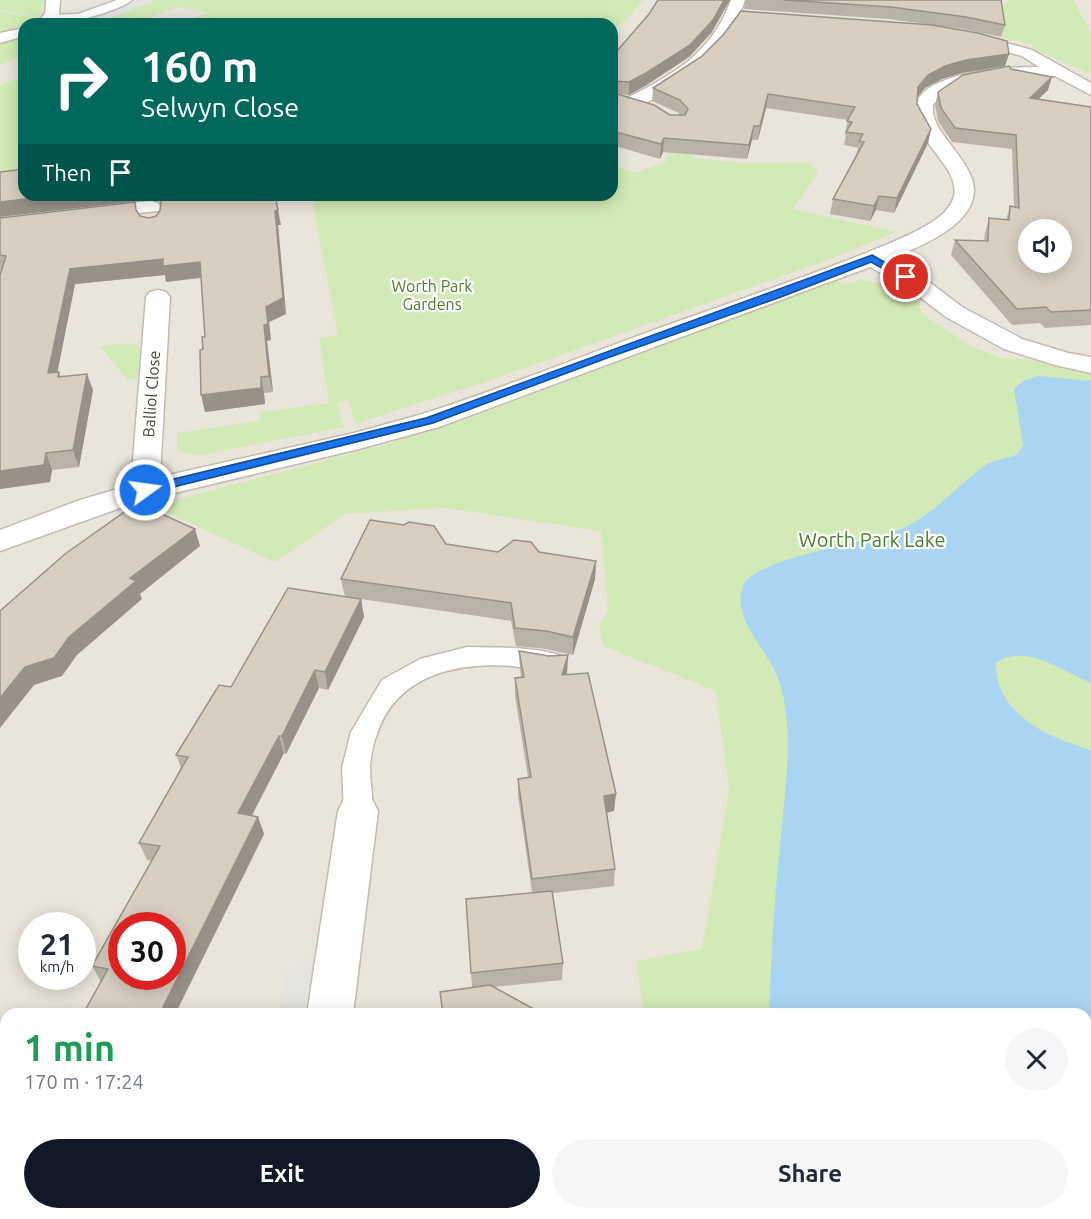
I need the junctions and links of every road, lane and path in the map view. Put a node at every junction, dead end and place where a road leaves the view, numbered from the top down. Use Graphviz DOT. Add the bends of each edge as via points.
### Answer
graph roads {
  1 [pos="53,0"];
  2 [pos="127,0"];
  3 [pos="740,11"];
  4 [pos="47,18"];
  5 [pos="71,18"];
  6 [pos="947,33"];
  7 [pos="18,34"];
  8 [pos="0,38"];
  9 [pos="1058,71"];
  10 [pos="1091,90"];
  11 [pos="618,100"];
  12 [pos="632,103"];
  13 [pos="653,110"];
  14 [pos="158,212"];
  15 [pos="77,214"];
  16 [pos="872,258"];
  17 [pos="158,297"];
  18 [pos="1091,364"];
  19 [pos="145,490"];
  20 [pos="0,541"];
  21 [pos="562,663"];
  22 [pos="358,811"];
  23 [pos="331,1008"];
  1 -- 4 [label="street"];
  2 -- 5 [label="lane"];
  3 -- 12 [label="street" via="697,62 670,83"];
  6 -- 9 [label="street" via="1013,48"];
  7 -- 8 [label="street"];
  9 -- 10 [label="street"];
  9 -- 16 [label="street" via="968,78 932,95 923,106 923,114 958,168 963,185 960,206 939,227"];
  11 -- 12 [label="street"];
  12 -- 13 [label="street"];
  14 -- 15 [label="street"];
  16 -- 18 [label="street" via="916,283 954,312 1013,344"];
  16 -- 19 [label="street" via="429,421"];
  17 -- 19 [label="street, Balliol Close"];
  19 -- 20 [label="street"];
  21 -- 22 [label="lane" via="467,656 429,666 392,687 364,732 356,768"];
  22 -- 23 [label="street"];
}
